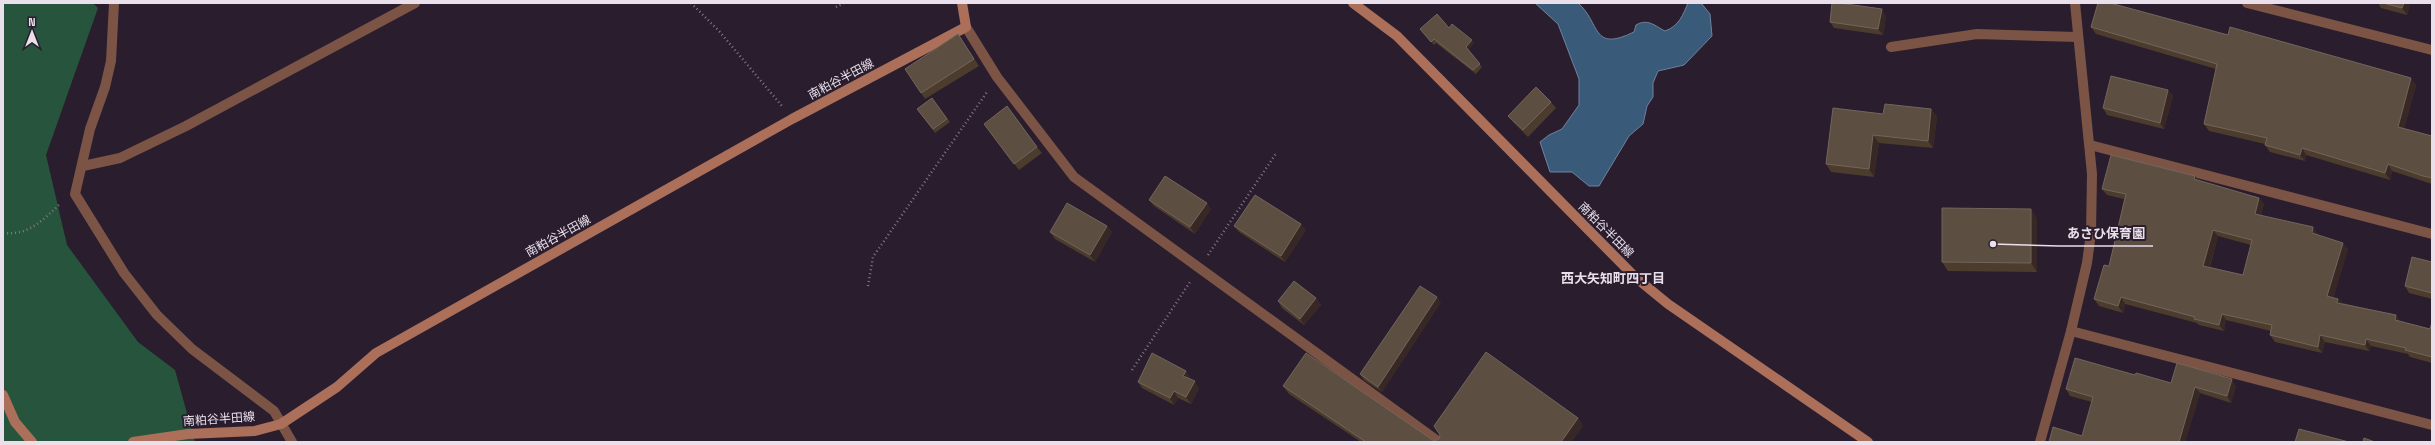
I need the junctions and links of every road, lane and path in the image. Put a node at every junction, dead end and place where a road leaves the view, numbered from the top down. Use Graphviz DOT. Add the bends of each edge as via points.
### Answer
graph roads {
  1 [pos="114,3"];
  2 [pos="415,3"];
  3 [pos="691,3"];
  4 [pos="844,3"];
  5 [pos="962,3"];
  6 [pos="1353,3"];
  7 [pos="2075,3"];
  8 [pos="2246,3"];
  9 [pos="836,7"];
  10 [pos="966,27"];
  11 [pos="2078,37"];
  12 [pos="1891,47"];
  13 [pos="2432,50"];
  14 [pos="997,77"];
  15 [pos="792,119"];
  16 [pos="2090,145"];
  17 [pos="83,166"];
  18 [pos="75,194"];
  19 [pos="3,233"];
  20 [pos="2432,234"];
  21 [pos="868,286"];
  22 [pos="2071,331"];
  23 [pos="3,395"];
  24 [pos="281,424"];
  25 [pos="2432,425"];
  26 [pos="32,442"];
  27 [pos="133,442"];
  28 [pos="292,442"];
  29 [pos="1439,442"];
  30 [pos="1868,442"];
  31 [pos="2040,442"];
  1 -- 17 [label="street" via="111,61 90,129"];
  2 -- 17 [label="street" via="186,126 120,158"];
  3 -- 15 [label="path" via="719,30"];
  4 -- 9 [label="path"];
  5 -- 10 [label="main road"];
  6 -- 30 [label="main road, 南粕谷半田線" via="1397,36 1635,277 1668,304"];
  7 -- 11 [label="street"];
  8 -- 13 [label="street"];
  10 -- 14 [label="street"];
  10 -- 15 [label="main road, 南粕谷半田線"];
  11 -- 12 [label="street" via="1977,34"];
  11 -- 16 [label="street"];
  14 -- 21 [label="path" via="873,257"];
  14 -- 29 [label="street" via="1074,177"];
  15 -- 24 [label="main road, 南粕谷半田線" via="376,353 337,387"];
  16 -- 20 [label="street"];
  16 -- 22 [label="street" via="2091,233 2087,263"];
  17 -- 18 [label="street"];
  18 -- 19 [label="path" via="29,229 17,233"];
  18 -- 24 [label="street" via="124,273 157,315 192,349 274,411"];
  22 -- 25 [label="street"];
  22 -- 31 [label="street"];
  23 -- 26 [label="main road" via="15,422"];
  24 -- 27 [label="main road, 南粕谷半田線" via="255,431 188,434"];
  24 -- 28 [label="street"];
}
